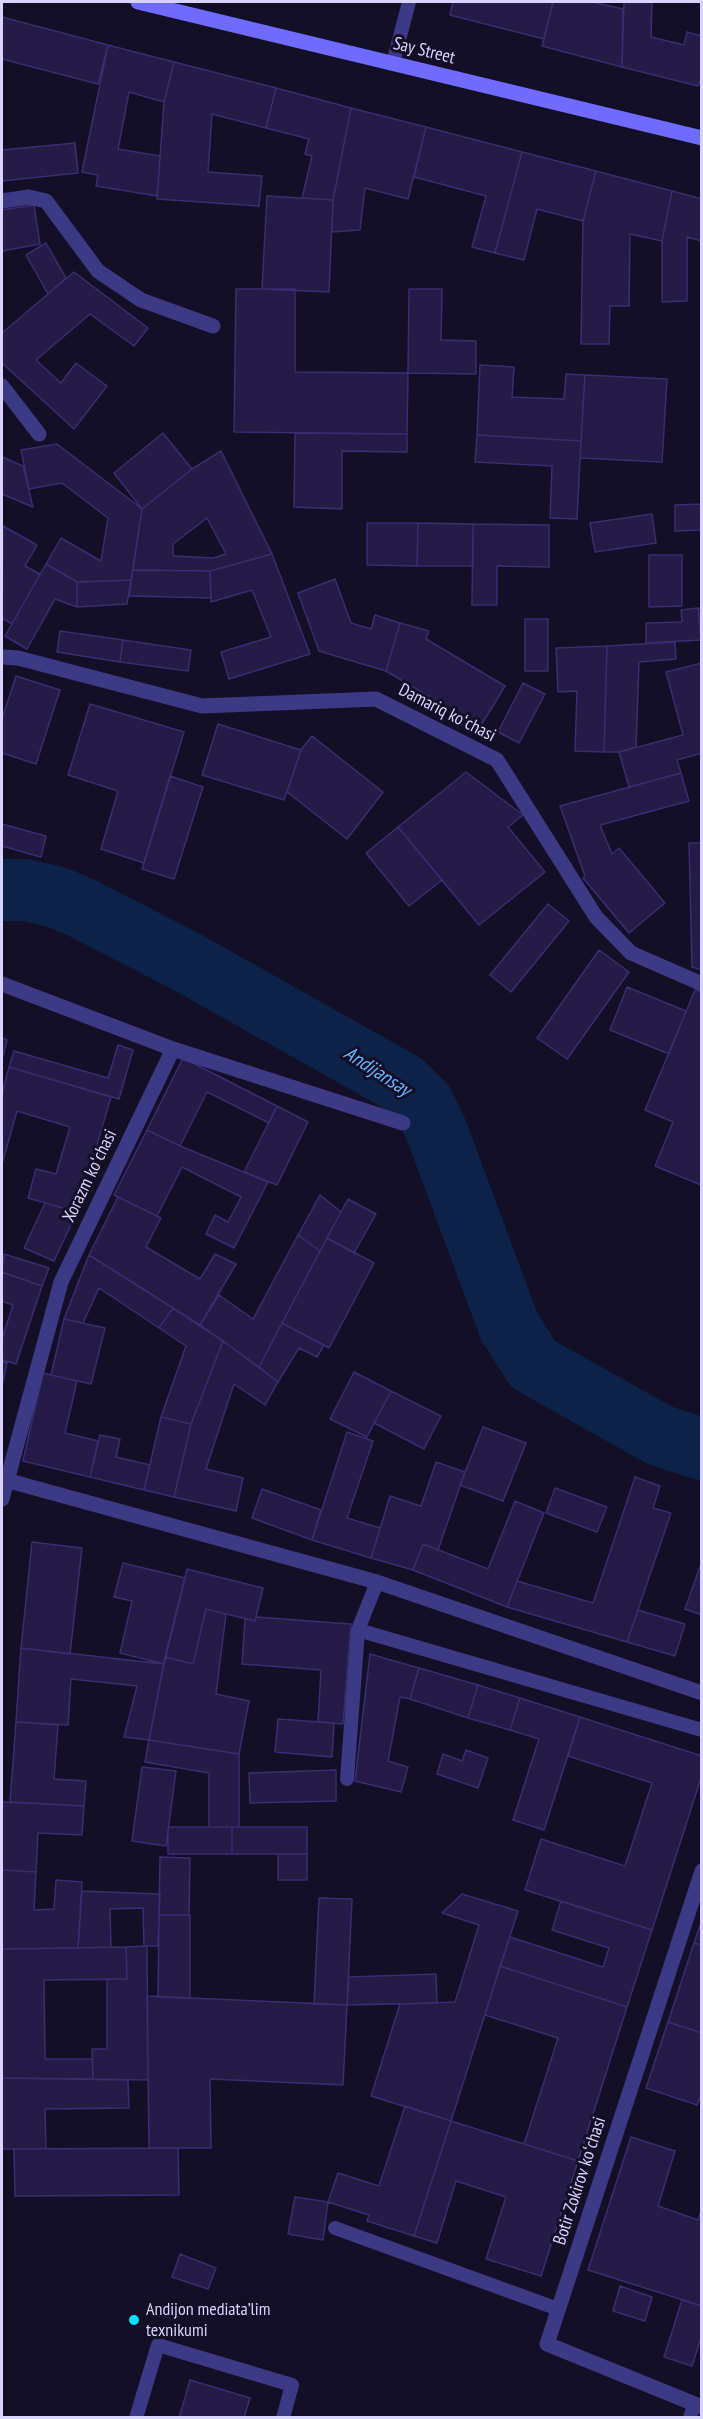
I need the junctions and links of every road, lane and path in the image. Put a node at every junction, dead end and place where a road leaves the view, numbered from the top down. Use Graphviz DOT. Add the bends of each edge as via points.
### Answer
graph roads {
  1 [pos="138,2"];
  2 [pos="409,2"];
  3 [pos="393,63"];
  4 [pos="702,138"];
  5 [pos="2,201"];
  6 [pos="213,326"];
  7 [pos="2,386"];
  8 [pos="39,434"];
  9 [pos="2,657"];
  10 [pos="2,984"];
  11 [pos="702,984"];
  12 [pos="173,1049"];
  13 [pos="404,1124"];
  14 [pos="4,1480"];
  15 [pos="2,1498"];
  16 [pos="377,1582"];
  17 [pos="358,1630"];
  18 [pos="702,1693"];
  19 [pos="702,1730"];
  20 [pos="347,1779"];
  21 [pos="702,1871"];
  22 [pos="335,2228"];
  23 [pos="558,2309"];
  24 [pos="695,2410"];
  25 [pos="136,2418"];
  26 [pos="283,2418"];
  1 -- 3 [label="main road, Say Street"];
  2 -- 3 [label="lane"];
  3 -- 4 [label="main road, Say Street"];
  5 -- 6 [label="street" via="29,197 46,201 98,271 141,300"];
  7 -- 8 [label="street"];
  9 -- 11 [label="street, Damariq koʻchasi" via="202,706 376,699 497,760 596,917 631,953"];
  10 -- 12 [label="street"];
  12 -- 13 [label="street"];
  12 -- 14 [label="street, Xorazm koʻchasi" via="61,1282"];
  14 -- 15 [label="street, Xorazm koʻchasi"];
  14 -- 16 [label="street"];
  16 -- 17 [label="lane"];
  16 -- 18 [label="street"];
  17 -- 19 [label="lane"];
  17 -- 20 [label="lane"];
  21 -- 23 [label="street, Botir Zokirov koʻchasi"];
  22 -- 23 [label="lane"];
  23 -- 24 [label="street, Botir Zokirov koʻchasi" via="548,2344"];
  25 -- 26 [label="lane" via="158,2345 292,2385"];
}
